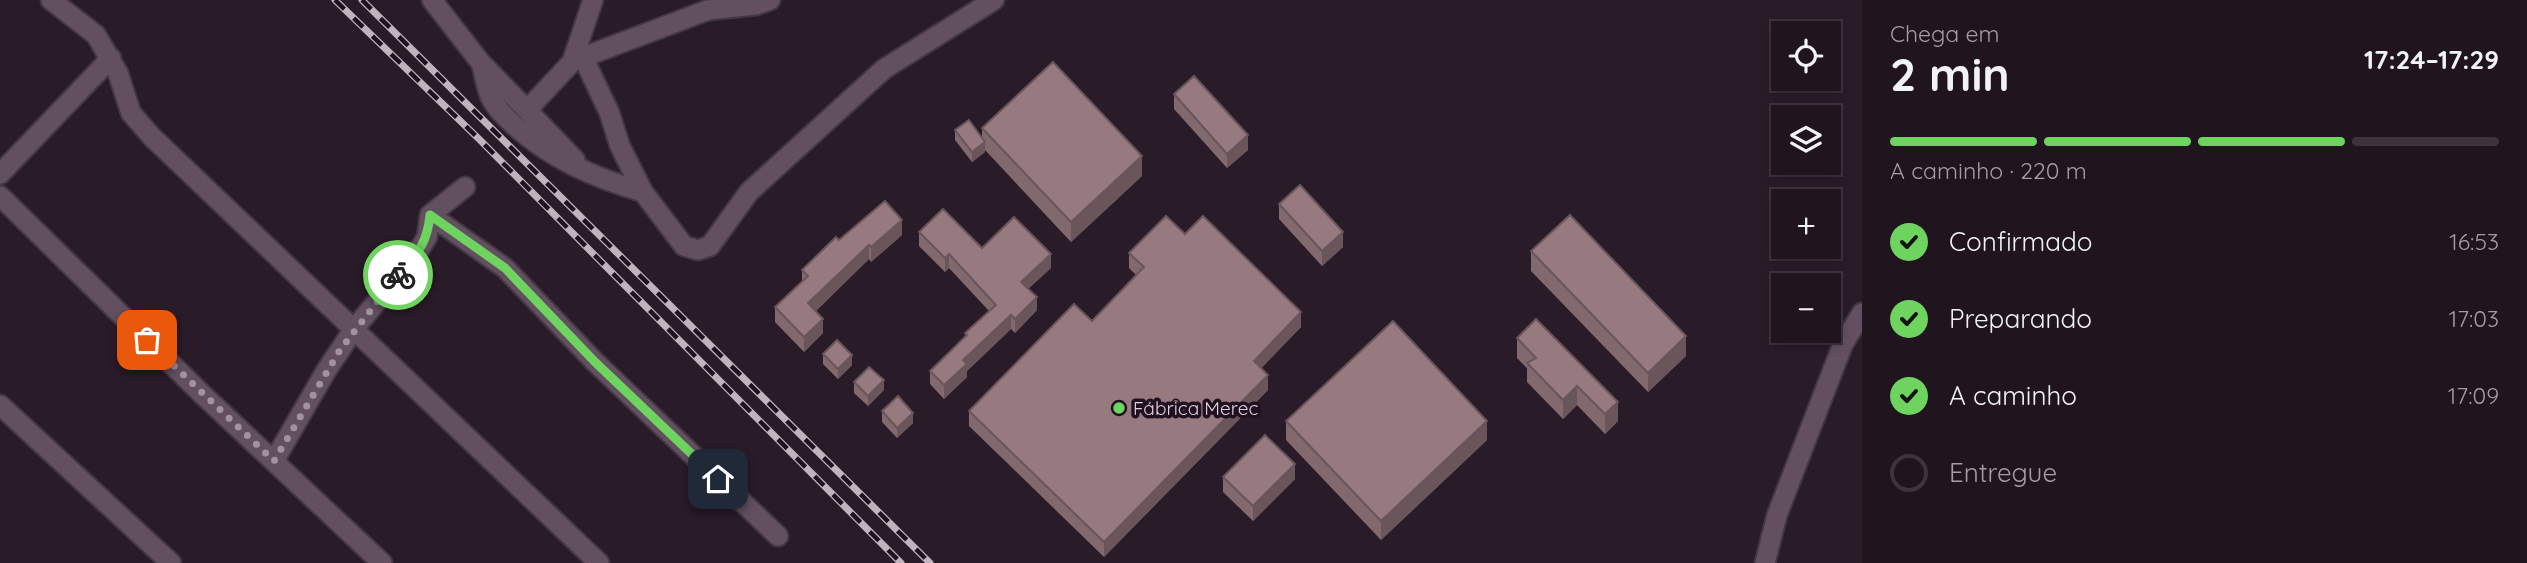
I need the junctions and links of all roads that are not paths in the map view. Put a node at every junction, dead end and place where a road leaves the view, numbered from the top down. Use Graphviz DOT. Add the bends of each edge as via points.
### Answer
graph roads {
  1 [pos="51,0"];
  2 [pos="432,0"];
  3 [pos="593,0"];
  4 [pos="771,0"];
  5 [pos="994,0"];
  6 [pos="111,58"];
  7 [pos="577,59"];
  8 [pos="481,63"];
  9 [pos="527,110"];
  10 [pos="586,172"];
  11 [pos="0,174"];
  12 [pos="465,187"];
  13 [pos="643,192"];
  14 [pos="0,196"];
  15 [pos="430,215"];
  16 [pos="1862,313"];
  17 [pos="354,329"];
  18 [pos="0,405"];
  19 [pos="274,461"];
  20 [pos="778,536"];
  21 [pos="171,563"];
  22 [pos="382,563"];
  23 [pos="598,563"];
  24 [pos="1765,563"];
  1 -- 6 [label="street" via="96,35"];
  2 -- 8 [label="street"];
  3 -- 7 [label="street"];
  4 -- 7 [label="street" via="708,10"];
  5 -- 13 [label="street" via="875,77 749,192 710,246 698,250 684,246"];
  6 -- 11 [label="street"];
  6 -- 17 [label="street" via="131,113 145,129"];
  7 -- 9 [label="street"];
  7 -- 13 [label="street" via="609,112"];
  8 -- 9 [label="street"];
  8 -- 10 [label="street" via="498,110 547,152"];
  9 -- 10 [label="street"];
  10 -- 13 [label="street"];
  12 -- 15 [label="street"];
  14 -- 19 [label="street"];
  15 -- 17 [label="street" via="428,237 416,255"];
  15 -- 20 [label="street" via="505,268 595,362"];
  16 -- 24 [label="street" via="1843,344 1777,515"];
  17 -- 19 [label="street"];
  17 -- 23 [label="street"];
  18 -- 21 [label="street"];
  19 -- 22 [label="street"];
}
